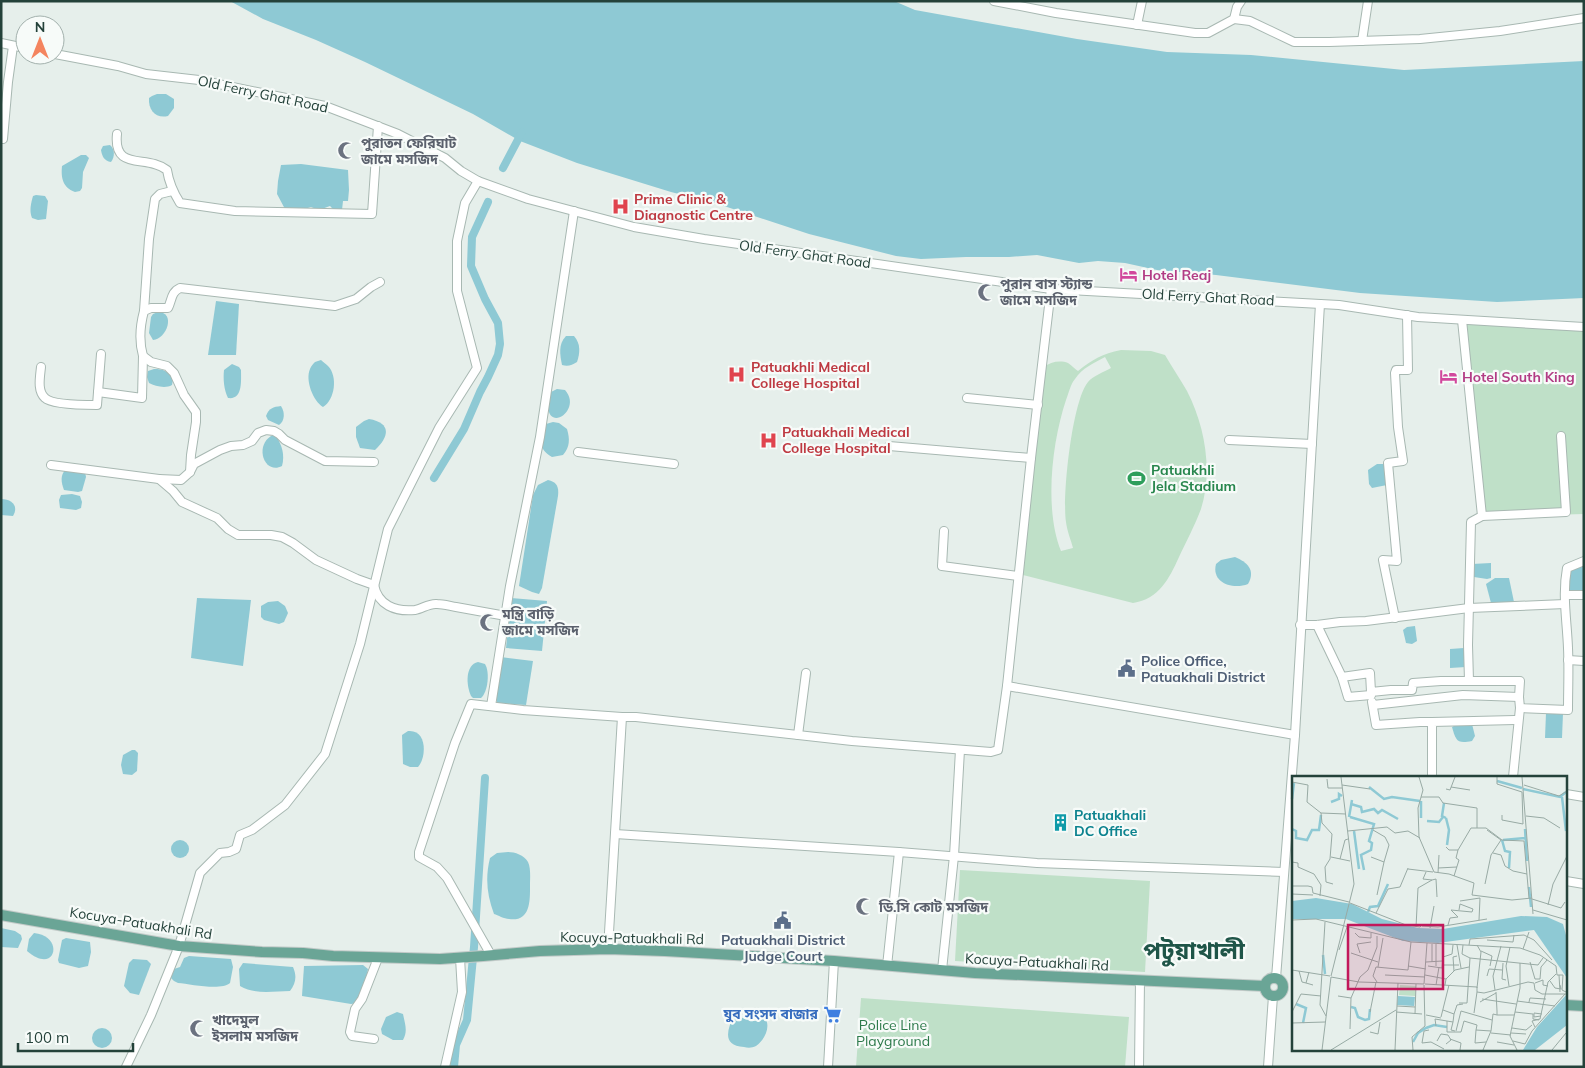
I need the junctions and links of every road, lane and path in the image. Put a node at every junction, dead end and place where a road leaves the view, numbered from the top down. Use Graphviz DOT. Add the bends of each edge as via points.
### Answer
graph roads {
  1 [pos="994,1"];
  2 [pos="1142,1"];
  3 [pos="1241,1"];
  4 [pos="1368,1"];
  5 [pos="1584,18"];
  6 [pos="1234,19"];
  7 [pos="1137,25"];
  8 [pos="1362,41"];
  9 [pos="1,43"];
  10 [pos="13,46"];
  11 [pos="65,56"];
  12 [pos="378,126"];
  13 [pos="117,134"];
  14 [pos="3,139"];
  15 [pos="478,180"];
  16 [pos="172,191"];
  17 [pos="574,211"];
  18 [pos="380,282"];
  19 [pos="1051,289"];
  20 [pos="1320,304"];
  21 [pos="144,311"];
  22 [pos="1407,315"];
  23 [pos="1462,320"];
  24 [pos="1584,327"];
  25 [pos="101,354"];
  26 [pos="143,356"];
  27 [pos="41,367"];
  28 [pos="98,392"];
  29 [pos="967,398"];
  30 [pos="1038,405"];
  31 [pos="1561,436"];
  32 [pos="1229,440"];
  33 [pos="1312,444"];
  34 [pos="889,446"];
  35 [pos="578,452"];
  36 [pos="1031,458"];
  37 [pos="374,462"];
  38 [pos="674,464"];
  39 [pos="51,465"];
  40 [pos="190,472"];
  41 [pos="159,479"];
  42 [pos="1482,516"];
  43 [pos="944,531"];
  44 [pos="1584,561"];
  45 [pos="1018,576"];
  46 [pos="374,585"];
  47 [pos="1565,595"];
  48 [pos="1584,595"];
  49 [pos="1565,604"];
  50 [pos="1469,608"];
  51 [pos="506,616"];
  52 [pos="1395,618"];
  53 [pos="1300,625"];
  54 [pos="1317,625"];
  55 [pos="1568,660"];
  56 [pos="1584,661"];
  57 [pos="806,673"];
  58 [pos="1342,677"];
  59 [pos="1469,681"];
  60 [pos="1007,686"];
  61 [pos="1371,694"];
  62 [pos="1519,697"];
  63 [pos="1373,705"];
  64 [pos="491,706"];
  65 [pos="1520,708"];
  66 [pos="622,717"];
  67 [pos="1515,720"];
  68 [pos="1432,722"];
  69 [pos="798,735"];
  70 [pos="1295,735"];
  71 [pos="960,750"];
  72 [pos="1293,776"];
  73 [pos="1432,776"];
  74 [pos="1513,776"];
  75 [pos="1568,794"];
  76 [pos="1584,797"];
  77 [pos="1292,799"];
  78 [pos="615,834"];
  79 [pos="1290,841"];
  80 [pos="899,852"];
  81 [pos="954,856"];
  82 [pos="1284,872"];
  83 [pos="1568,881"];
  84 [pos="1584,884"];
  85 [pos="1,915"];
  86 [pos="179,946"];
  87 [pos="608,949"];
  88 [pos="487,956"];
  89 [pos="378,958"];
  90 [pos="460,958"];
  91 [pos="834,961"];
  92 [pos="887,966"];
  93 [pos="942,970"];
  94 [pos="1276,978"];
  95 [pos="1140,980"];
  96 [pos="1265,986"];
  97 [pos="1288,989"];
  98 [pos="1273,996"];
  99 [pos="1568,1005"];
  100 [pos="1584,1006"];
  101 [pos="374,1039"];
  102 [pos="126,1067"];
  103 [pos="445,1067"];
  104 [pos="828,1067"];
  105 [pos="1139,1067"];
  106 [pos="1268,1067"];
  1 -- 7 [label="street"];
  2 -- 7 [label="street"];
  3 -- 6 [label="street"];
  4 -- 8 [label="street"];
  5 -- 8 [label="street" via="1500,31"];
  6 -- 7 [label="street" via="1208,33"];
  6 -- 8 [label="street" via="1250,21 1294,42"];
  9 -- 10 [label="street"];
  10 -- 14 [label="street"];
  11 -- 12 [label="street, Old Ferry Ghat Road" via="324,106"];
  12 -- 15 [label="street, Old Ferry Ghat Road" via="445,158"];
  12 -- 16 [label="street" via="372,214 235,211 180,203"];
  13 -- 16 [label="street" via="116,143 121,156 160,164 167,170"];
  15 -- 17 [label="street, Old Ferry Ghat Road" via="528,199"];
  15 -- 46 [label="street" via="465,204 457,242 457,291 477,368 440,428 388,529"];
  16 -- 21 [label="street" via="160,194 156,199 149,239"];
  17 -- 19 [label="street, Old Ferry Ghat Road" via="704,239"];
  17 -- 51 [label="street" via="540,437"];
  18 -- 21 [label="street" via="356,299 335,306 180,288 175,290 168,308"];
  19 -- 20 [label="street, Old Ferry Ghat Road"];
  19 -- 30 [label="street"];
  20 -- 22 [label="street, Old Ferry Ghat Road"];
  20 -- 33 [label="street"];
  21 -- 26 [label="street" via="140,345"];
  22 -- 23 [label="street, Old Ferry Ghat Road"];
  22 -- 52 [label="street" via="1408,370 1396,370 1395,373 1403,461 1388,464 1396,561 1384,560"];
  23 -- 24 [label="street, Old Ferry Ghat Road"];
  23 -- 42 [label="street"];
  25 -- 28 [label="street"];
  26 -- 28 [label="street" via="142,398"];
  26 -- 40 [label="street" via="167,366 174,373 196,412"];
  27 -- 28 [label="street" via="40,386 47,400 97,405"];
  29 -- 30 [label="street"];
  30 -- 36 [label="street"];
  31 -- 42 [label="street" via="1566,512"];
  32 -- 33 [label="street"];
  33 -- 53 [label="street"];
  34 -- 36 [label="street"];
  35 -- 38 [label="street"];
  36 -- 45 [label="street"];
  37 -- 40 [label="street" via="324,461 274,431 266,430 258,433 252,441 220,450 199,461"];
  39 -- 41 [label="street"];
  40 -- 41 [label="street" via="181,480"];
  41 -- 46 [label="street" via="182,502 217,518 238,535 282,537 316,560"];
  42 -- 50 [label="street" via="1471,522"];
  43 -- 45 [label="street" via="942,566"];
  44 -- 47 [label="street" via="1568,568"];
  45 -- 60 [label="street"];
  46 -- 51 [label="street" via="375,594 391,608 416,610 436,604"];
  46 -- 86 [label="street" via="360,644 325,754 285,805 240,835 236,849 220,853 200,873"];
  47 -- 48 [label="street"];
  47 -- 49 [label="street"];
  49 -- 50 [label="street"];
  49 -- 55 [label="street"];
  50 -- 52 [label="street"];
  50 -- 59 [label="street"];
  51 -- 64 [label="street"];
  52 -- 54 [label="street"];
  53 -- 54 [label="street"];
  53 -- 70 [label="street"];
  54 -- 58 [label="street"];
  55 -- 56 [label="street"];
  55 -- 65 [label="street" via="1568,710"];
  57 -- 69 [label="street"];
  58 -- 61 [label="street" via="1348,697"];
  58 -- 61 [label="street" via="1370,673"];
  59 -- 61 [label="street" via="1413,683 1412,690"];
  59 -- 62 [label="street" via="1520,681"];
  60 -- 70 [label="street"];
  60 -- 71 [label="street" via="998,750"];
  61 -- 63 [label="street"];
  62 -- 63 [label="street" via="1463,695"];
  62 -- 65 [label="street"];
  63 -- 68 [label="street" via="1376,726"];
  64 -- 66 [label="street"];
  64 -- 88 [label="street" via="471,704 419,852 419,857 437,867 447,878 470,917"];
  65 -- 74 [label="street"];
  66 -- 69 [label="street"];
  66 -- 78 [label="street"];
  67 -- 68 [label="street"];
  68 -- 73 [label="street"];
  69 -- 71 [label="street"];
  70 -- 72 [label="street"];
  71 -- 81 [label="street"];
  75 -- 76 [label="street"];
  77 -- 79 [label="street"];
  78 -- 80 [label="street"];
  78 -- 87 [label="street"];
  79 -- 82 [label="street"];
  80 -- 81 [label="street"];
  80 -- 92 [label="street"];
  81 -- 82 [label="street" via="1036,863"];
  81 -- 93 [label="street"];
  82 -- 94 [label="street"];
  83 -- 84 [label="street"];
  85 -- 86 [label="main road, Kocuya-Patuakhali Rd"];
  86 -- 89 [label="main road, Kocuya-Patuakhali Rd"];
  86 -- 102 [label="street"];
  87 -- 88 [label="main road, Kocuya-Patuakhali Rd" via="540,950"];
  87 -- 91 [label="main road, Kocuya-Patuakhali Rd"];
  88 -- 90 [label="main road, Kocuya-Patuakhali Rd"];
  89 -- 90 [label="main road, Kocuya-Patuakhali Rd"];
  89 -- 101 [label="street" via="362,999 355,1008 350,1032 352,1036"];
  90 -- 103 [label="street" via="462,992"];
  91 -- 92 [label="main road, Kocuya-Patuakhali Rd"];
  91 -- 104 [label="street"];
  92 -- 93 [label="main road, Kocuya-Patuakhali Rd"];
  93 -- 95 [label="main road, Kocuya-Patuakhali Rd"];
  94 -- 96 [label="main road"];
  94 -- 97 [label="main road"];
  95 -- 96 [label="main road, Kocuya-Patuakhali Rd"];
  95 -- 105 [label="street"];
  96 -- 98 [label="main road"];
  97 -- 98 [label="main road"];
  98 -- 106 [label="street"];
  99 -- 100 [label="main road"];
}
